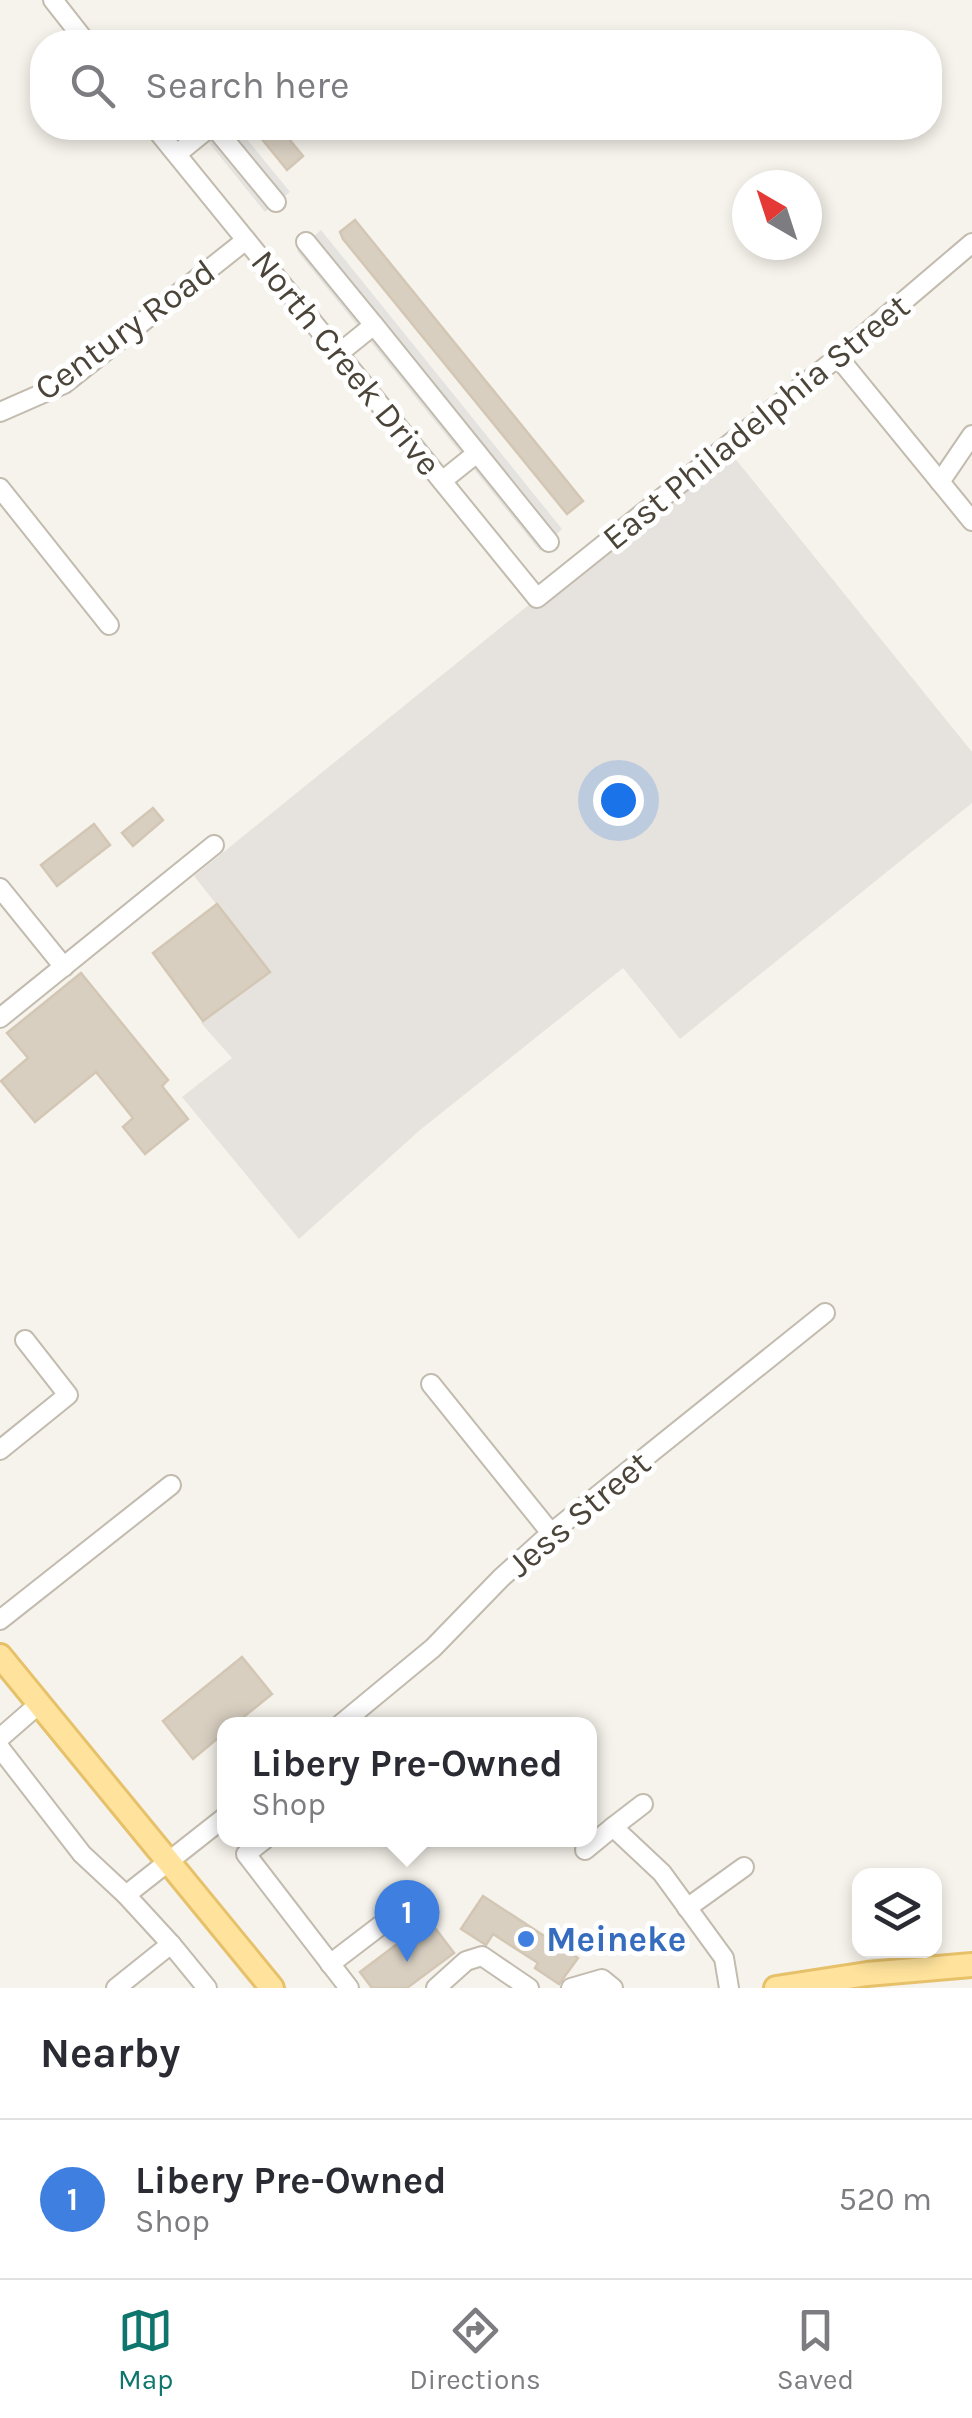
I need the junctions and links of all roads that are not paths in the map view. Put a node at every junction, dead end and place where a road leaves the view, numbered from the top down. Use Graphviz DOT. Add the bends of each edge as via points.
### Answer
graph roads {
  1 [pos="53,0"];
  2 [pos="77,30"];
  3 [pos="165,140"];
  4 [pos="195,140"];
  5 [pos="222,140"];
  6 [pos="176,154"];
  7 [pos="276,202"];
  8 [pos="246,240"];
  9 [pos="306,242"];
  10 [pos="972,243"];
  11 [pos="374,325"];
  12 [pos="338,354"];
  13 [pos="838,356"];
  14 [pos="0,412"];
  15 [pos="972,435"];
  16 [pos="477,453"];
  17 [pos="442,481"];
  18 [pos="940,482"];
  19 [pos="0,488"];
  20 [pos="972,521"];
  21 [pos="549,542"];
  22 [pos="537,598"];
  23 [pos="108,624"];
  24 [pos="214,845"];
  25 [pos="0,888"];
  26 [pos="64,967"];
  27 [pos="0,1018"];
  28 [pos="826,1312"];
  29 [pos="25,1340"];
  30 [pos="431,1384"];
  31 [pos="0,1450"];
  32 [pos="171,1485"];
  33 [pos="551,1533"];
  34 [pos="0,1620"];
  35 [pos="0,1656"];
  36 [pos="38,1704"];
  37 [pos="349,1717"];
  38 [pos="0,1738"];
  39 [pos="0,1748"];
  40 [pos="643,1804"];
  41 [pos="217,1824"];
  42 [pos="613,1828"];
  43 [pos="597,1841"];
  44 [pos="255,1847"];
  45 [pos="590,1847"];
  46 [pos="586,1850"];
  47 [pos="168,1862"];
  48 [pos="744,1866"];
  49 [pos="126,1896"];
  50 [pos="687,1908"];
  51 [pos="385,1922"];
  52 [pos="171,1944"];
  53 [pos="330,1964"];
  54 [pos="972,1966"];
  55 [pos="203,1987"];
  56 [pos="116,1988"];
  57 [pos="272,1988"];
  58 [pos="349,1988"];
  59 [pos="436,1988"];
  60 [pos="529,1988"];
  61 [pos="570,1988"];
  62 [pos="613,1988"];
  63 [pos="729,1988"];
  64 [pos="776,1988"];
  1 -- 2 [label="street"];
  3 -- 6 [label="street, North Creek Drive"];
  4 -- 6 [label="street"];
  5 -- 7 [label="street"];
  6 -- 8 [label="street, North Creek Drive"];
  8 -- 12 [label="street, North Creek Drive"];
  8 -- 14 [label="street, Century Road" via="64,384"];
  9 -- 11 [label="street"];
  10 -- 13 [label="street, East Philadelphia Street"];
  11 -- 12 [label="street"];
  11 -- 16 [label="street"];
  12 -- 17 [label="street, North Creek Drive"];
  13 -- 18 [label="street"];
  13 -- 22 [label="street, East Philadelphia Street"];
  15 -- 18 [label="street"];
  16 -- 17 [label="street"];
  16 -- 21 [label="street"];
  17 -- 22 [label="street, North Creek Drive"];
  18 -- 20 [label="street"];
  19 -- 23 [label="street"];
  24 -- 26 [label="street"];
  25 -- 26 [label="street"];
  26 -- 27 [label="street"];
  28 -- 33 [label="street, Jess Street"];
  29 -- 31 [label="street" via="68,1395"];
  30 -- 33 [label="street"];
  32 -- 34 [label="street"];
  33 -- 37 [label="street, Jess Street" via="434,1648"];
  35 -- 36 [label="main road"];
  36 -- 38 [label="street"];
  36 -- 47 [label="main road"];
  39 -- 49 [label="street" via="82,1854"];
  40 -- 42 [label="street"];
  41 -- 47 [label="street"];
  42 -- 43 [label="street"];
  42 -- 50 [label="street" via="662,1873"];
  44 -- 53 [label="street" via="246,1854"];
  45 -- 46 [label="street"];
  47 -- 49 [label="street"];
  47 -- 57 [label="main road"];
  48 -- 50 [label="street"];
  49 -- 52 [label="street"];
  50 -- 63 [label="street" via="724,1958"];
  51 -- 53 [label="street"];
  52 -- 55 [label="street"];
  52 -- 56 [label="street"];
  53 -- 58 [label="street"];
  54 -- 64 [label="main road"];
  59 -- 60 [label="street" via="466,1961 482,1956"];
  61 -- 62 [label="street" via="602,1979"];
}
